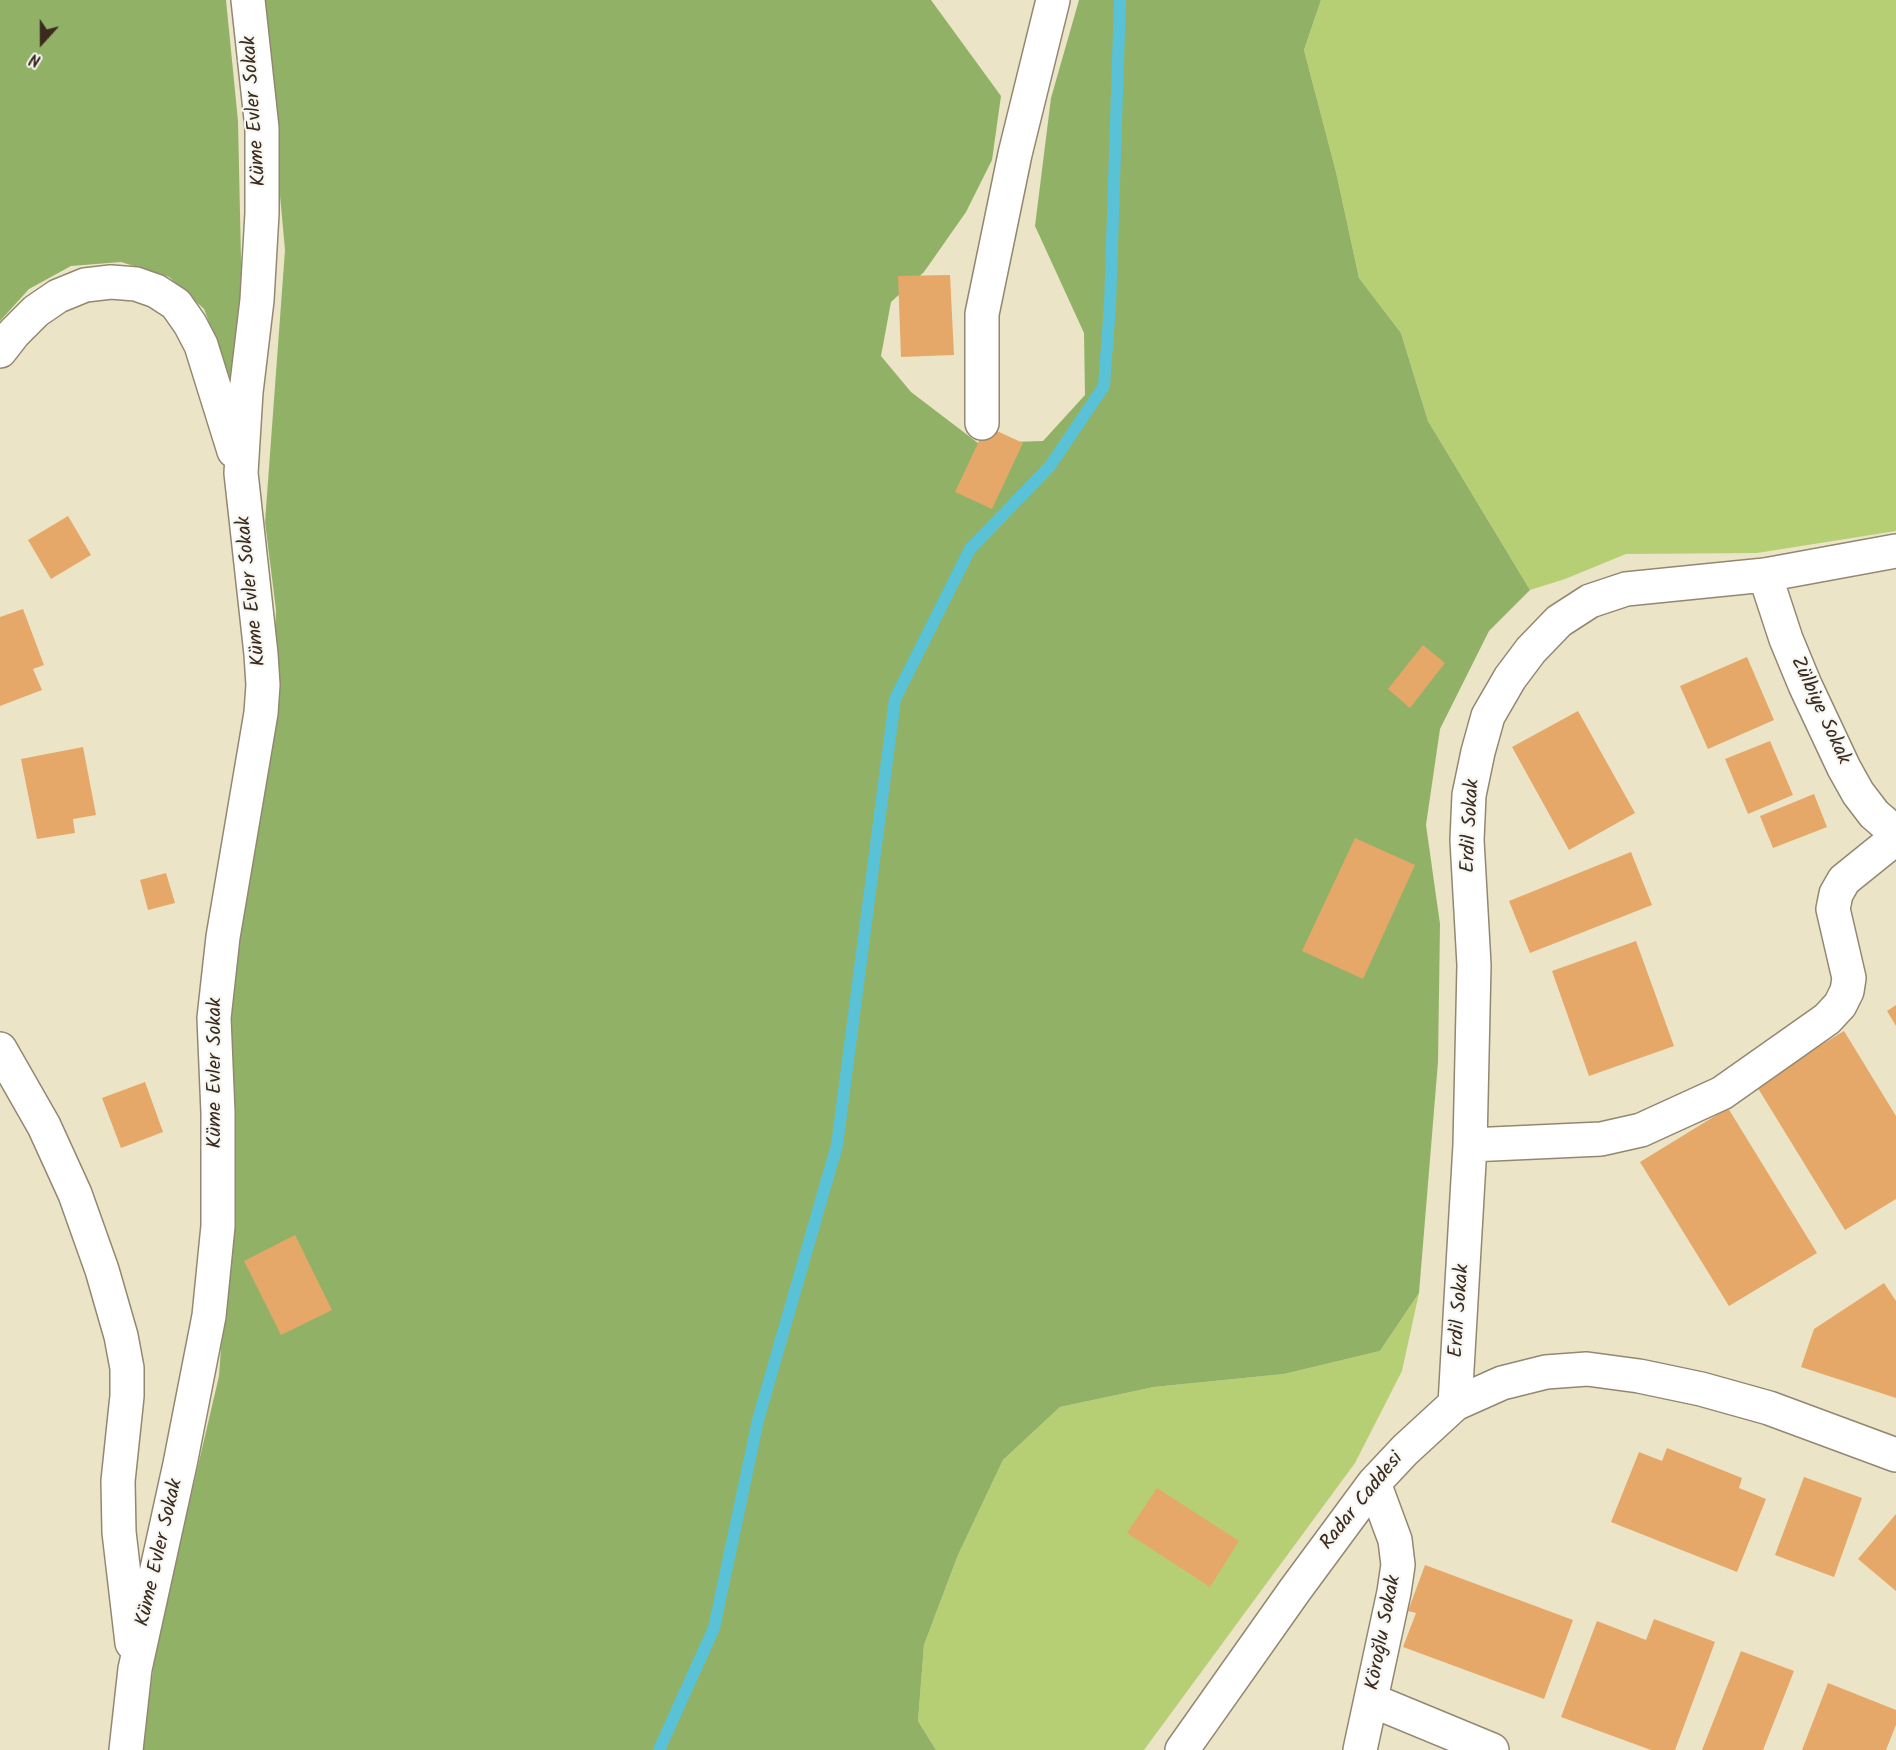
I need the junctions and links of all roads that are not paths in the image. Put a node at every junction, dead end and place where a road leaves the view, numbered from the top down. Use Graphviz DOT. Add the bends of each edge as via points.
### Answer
graph roads {
  1 [pos="248,0"];
  2 [pos="1053,0"];
  3 [pos="0,351"];
  4 [pos="982,423"];
  5 [pos="241,473"];
  6 [pos="1896,551"];
  7 [pos="1765,575"];
  8 [pos="1896,833"];
  9 [pos="1896,838"];
  10 [pos="0,1049"];
  11 [pos="1470,1145"];
  12 [pos="1455,1404"];
  13 [pos="1896,1455"];
  14 [pos="1374,1483"];
  15 [pos="135,1669"];
  16 [pos="1371,1700"];
  17 [pos="126,1750"];
  18 [pos="1182,1750"];
  19 [pos="1359,1750"];
  20 [pos="1492,1750"];
  1 -- 5 [label="street, Küme Evler Sokak" via="262,128 262,213"];
  2 -- 4 [label="street" via="1015,154 982,314"];
  3 -- 5 [label="street, Küme Evler Sokak" via="36,311 85,285 136,284 156,291 176,304 201,345"];
  5 -- 15 [label="street, Küme Evler Sokak" via="263,686 214,1018 218,1226 209,1316"];
  6 -- 7 [label="street, Erdil Sokak"];
  7 -- 8 [label="street, Zülbiye Sokak" via="1786,639 1844,768 1874,814"];
  7 -- 11 [label="street, Erdil Sokak" via="1626,589 1590,601 1559,621 1531,650 1488,716 1469,795 1467,840 1474,965"];
  9 -- 11 [label="street" via="1844,880 1836,894 1833,909 1849,978 1840,1005 1827,1019 1722,1093 1641,1130 1601,1139"];
  10 -- 15 [label="street, Küme Evler Sokak" via="44,1126 75,1194 121,1336 127,1396 118,1481 119,1532"];
  11 -- 12 [label="street, Erdil Sokak"];
  12 -- 13 [label="street, Radar Caddesi" via="1502,1383 1546,1372 1587,1369 1701,1389 1769,1408"];
  12 -- 14 [label="street, Radar Caddesi"];
  14 -- 16 [label="street, Köroğlu Sokak" via="1395,1540 1398,1565"];
  14 -- 18 [label="street, Radar Caddesi"];
  15 -- 17 [label="street, Küme Evler Sokak"];
  16 -- 19 [label="street, Köroğlu Sokak"];
  16 -- 20 [label="street"];
}
